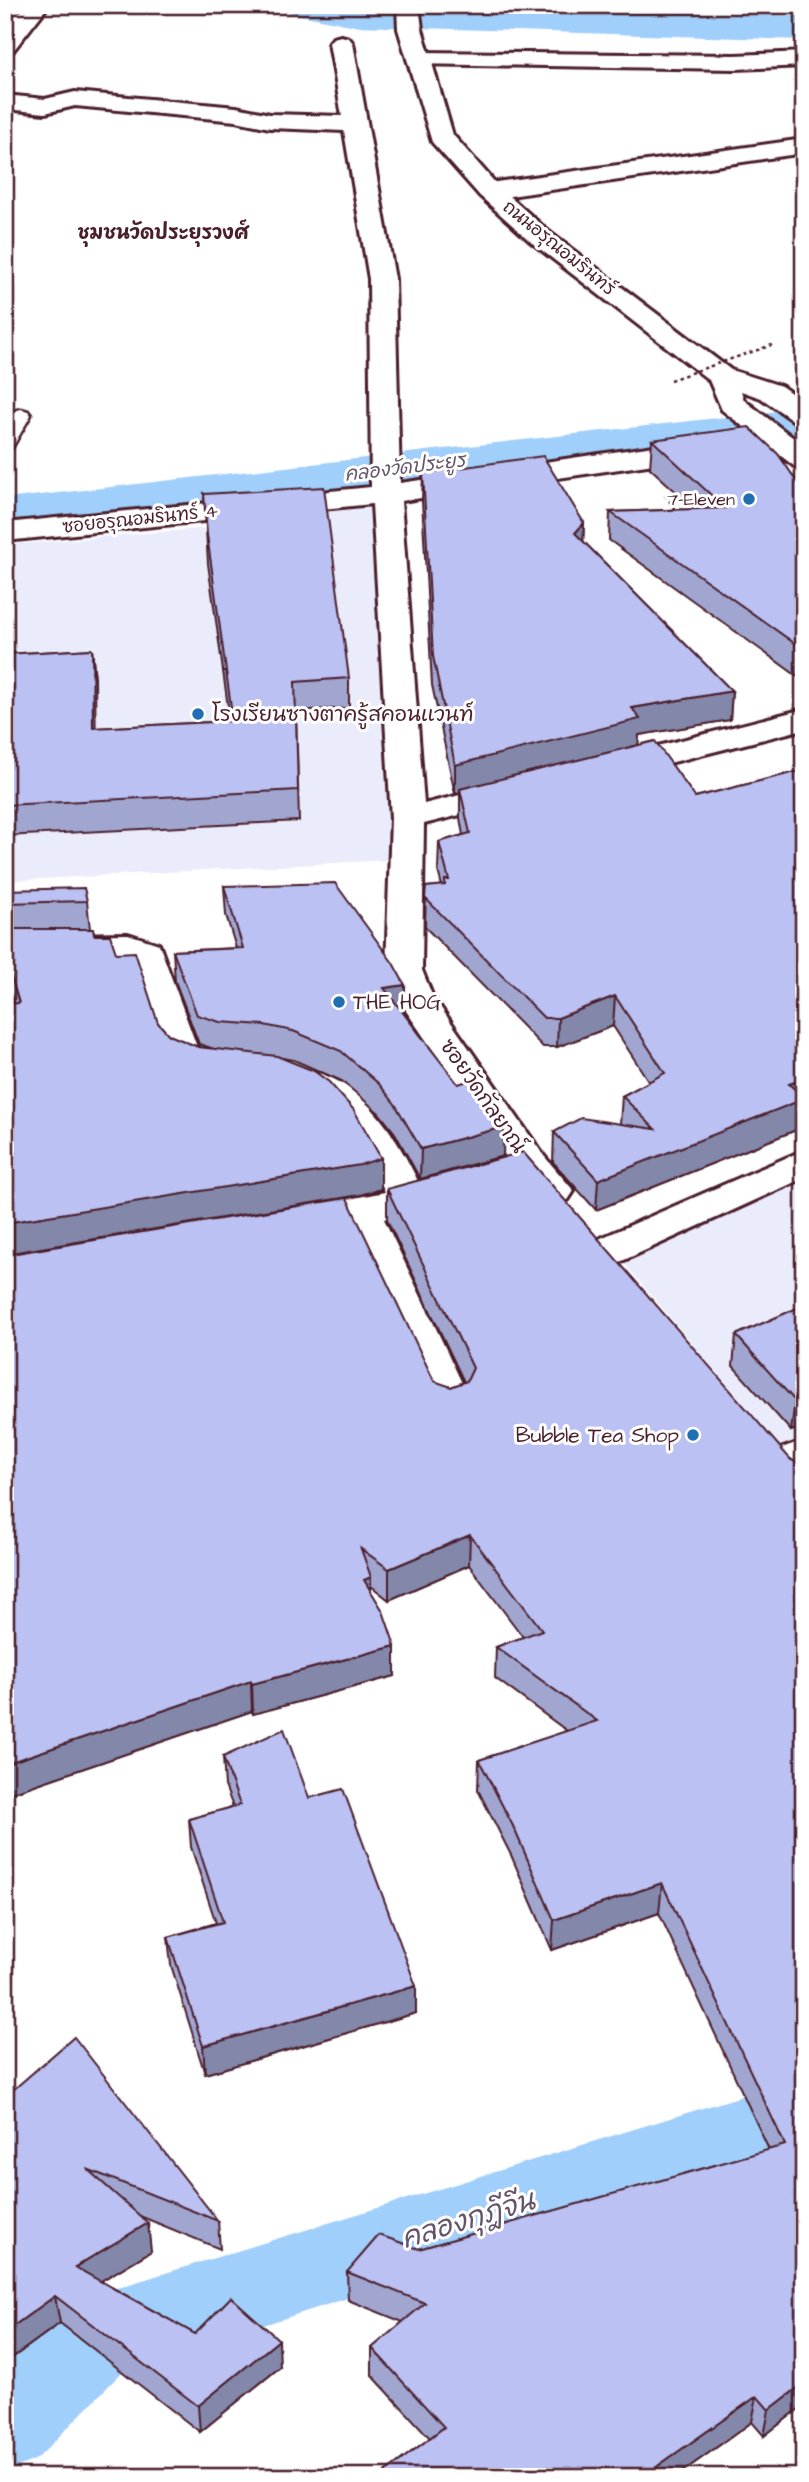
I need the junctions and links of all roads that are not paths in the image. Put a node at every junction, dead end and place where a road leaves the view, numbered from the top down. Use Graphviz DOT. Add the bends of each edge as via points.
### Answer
graph roads {
  1 [pos="23,13"];
  2 [pos="409,15"];
  3 [pos="341,43"];
  4 [pos="5,46"];
  5 [pos="804,59"];
  6 [pos="419,60"];
  7 [pos="5,102"];
  8 [pos="355,124"];
  9 [pos="804,146"];
  10 [pos="489,191"];
  11 [pos="721,376"];
  12 [pos="803,414"];
  13 [pos="21,415"];
  14 [pos="765,431"];
  15 [pos="5,443"];
  16 [pos="804,460"];
  17 [pos="386,494"];
  18 [pos="5,533"];
  19 [pos="804,719"];
  20 [pos="587,774"];
  21 [pos="547,783"];
  22 [pos="408,818"];
  23 [pos="5,947"];
  24 [pos="246,1068"];
  25 [pos="289,1075"];
  26 [pos="804,1163"];
  27 [pos="531,1166"];
  28 [pos="408,1200"];
  29 [pos="362,1211"];
  30 [pos="266,1227"];
  31 [pos="450,1400"];
  1 -- 4 [label="street"];
  2 -- 6 [label="street, ถนนอรุณอมรินทร์"];
  3 -- 8 [label="street, ซอยวัดกัลยาณ์"];
  5 -- 6 [label="street"];
  6 -- 10 [label="street, ถนนอรุณอมรินทร์" via="441,137"];
  7 -- 8 [label="street" via="45,106 75,99 270,121"];
  8 -- 17 [label="street, ซอยวัดกัลยาณ์" via="382,279"];
  9 -- 10 [label="street"];
  10 -- 11 [label="street, ถนนอรุณอมรินทร์" via="540,237"];
  11 -- 12 [label="street, ถนนอรุณอมรินทร์" via="771,392"];
  11 -- 14 [label="street" via="733,404"];
  13 -- 15 [label="lane"];
  14 -- 16 [label="street"];
  14 -- 17 [label="street, ซอยอรุณอมรินทร์ 4" via="638,458"];
  17 -- 18 [label="street, ซอยอรุณอมรินทร์ 4"];
  17 -- 22 [label="street, ซอยวัดกัลยาณ์"];
  19 -- 20 [label="street"];
  21 -- 22 [label="street"];
  22 -- 27 [label="street, ซอยวัดกัลยาณ์" via="404,970 415,997"];
  23 -- 24 [label="street" via="138,947 151,957 181,1053 206,1065"];
  25 -- 28 [label="street" via="322,1088 363,1120 382,1144"];
  26 -- 27 [label="street, ซอยวัดกัลยาณ์" via="598,1240"];
  27 -- 28 [label="street"];
  28 -- 29 [label="street"];
  29 -- 30 [label="street"];
  29 -- 31 [label="street"];
}
